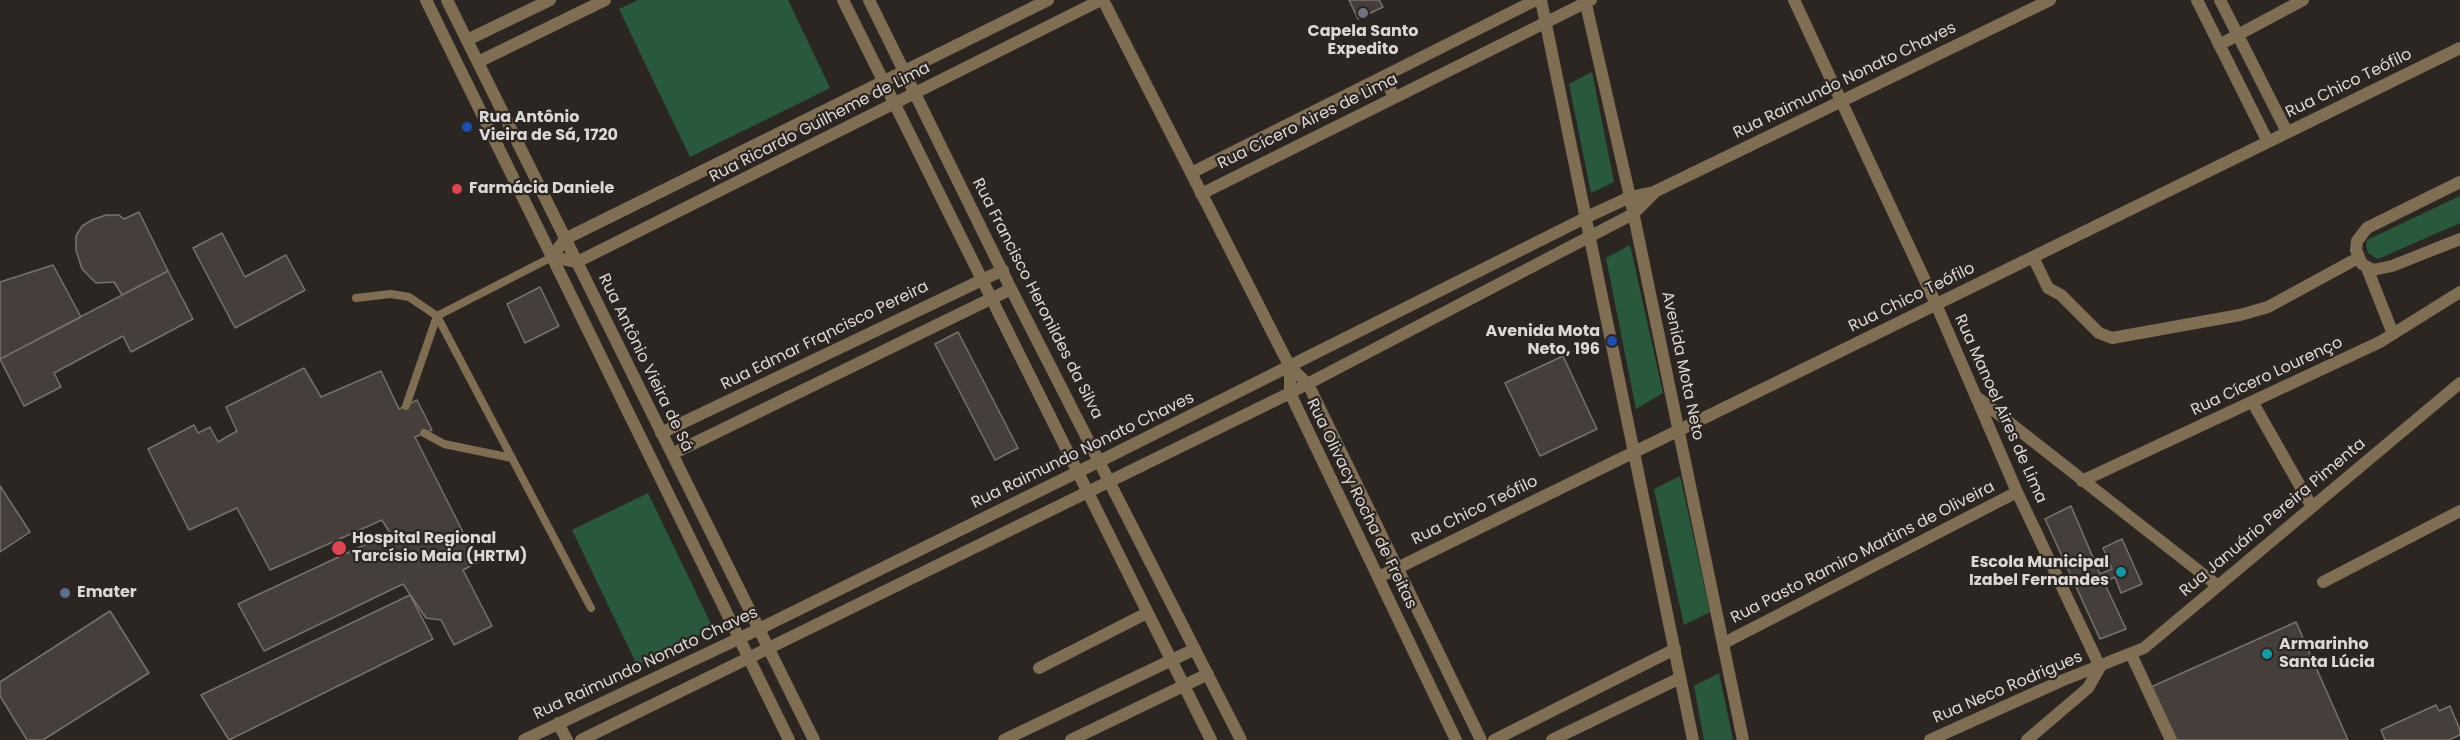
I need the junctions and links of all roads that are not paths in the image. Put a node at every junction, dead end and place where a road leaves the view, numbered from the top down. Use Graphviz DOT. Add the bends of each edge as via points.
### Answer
graph roads {
  1 [pos="426,0"];
  2 [pos="447,0"];
  3 [pos="550,0"];
  4 [pos="605,0"];
  5 [pos="843,0"];
  6 [pos="869,0"];
  7 [pos="1048,0"];
  8 [pos="1102,0"];
  9 [pos="1536,0"];
  10 [pos="1541,0"];
  11 [pos="1794,0"];
  12 [pos="2050,0"];
  13 [pos="2197,0"];
  14 [pos="2220,0"];
  15 [pos="2303,0"];
  16 [pos="1587,1"];
  17 [pos="1546,23"];
  18 [pos="2238,36"];
  19 [pos="467,40"];
  20 [pos="2219,45"];
  21 [pos="2460,48"];
  22 [pos="478,62"];
  23 [pos="904,71"];
  24 [pos="1385,76"];
  25 [pos="884,81"];
  26 [pos="916,94"];
  27 [pos="1394,98"];
  28 [pos="1841,102"];
  29 [pos="895,104"];
  30 [pos="2287,132"];
  31 [pos="2268,142"];
  32 [pos="1191,173"];
  33 [pos="2460,182"];
  34 [pos="1654,192"];
  35 [pos="1201,194"];
  36 [pos="1630,197"];
  37 [pos="1633,214"];
  38 [pos="1587,217"];
  39 [pos="1590,236"];
  40 [pos="565,239"];
  41 [pos="2460,239"];
  42 [pos="552,257"];
  43 [pos="2033,257"];
  44 [pos="2358,258"];
  45 [pos="577,262"];
  46 [pos="2367,268"];
  47 [pos="1003,270"];
  48 [pos="982,279"];
  49 [pos="1011,289"];
  50 [pos="2460,292"];
  51 [pos="1429,297"];
  52 [pos="356,298"];
  53 [pos="991,298"];
  54 [pos="1936,304"];
  55 [pos="1438,315"];
  56 [pos="437,316"];
  57 [pos="2393,334"];
  58 [pos="813,360"];
  59 [pos="1290,368"];
  60 [pos="822,381"];
  61 [pos="2460,383"];
  62 [pos="1308,384"];
  63 [pos="1290,393"];
  64 [pos="1976,397"];
  65 [pos="2253,403"];
  66 [pos="406,405"];
  67 [pos="1679,430"];
  68 [pos="423,433"];
  69 [pos="661,433"];
  70 [pos="1635,452"];
  71 [pos="672,454"];
  72 [pos="512,458"];
  73 [pos="1100,461"];
  74 [pos="1077,472"];
  75 [pos="1110,481"];
  76 [pos="2082,481"];
  77 [pos="1087,492"];
  78 [pos="2017,492"];
  79 [pos="2312,507"];
  80 [pos="2460,511"];
  81 [pos="1397,568"];
  82 [pos="1378,577"];
  83 [pos="2323,582"];
  84 [pos="2218,586"];
  85 [pos="591,608"];
  86 [pos="1147,613"];
  87 [pos="1425,624"];
  88 [pos="759,629"];
  89 [pos="1405,634"];
  90 [pos="739,639"];
  91 [pos="1724,643"];
  92 [pos="768,648"];
  93 [pos="1195,649"];
  94 [pos="1675,649"];
  95 [pos="2131,654"];
  96 [pos="748,658"];
  97 [pos="1171,660"];
  98 [pos="2100,667"];
  99 [pos="1039,668"];
  100 [pos="1208,674"];
  101 [pos="1680,678"];
  102 [pos="1183,686"];
  103 [pos="558,723"];
  104 [pos="525,740"];
  105 [pos="567,740"];
  106 [pos="581,740"];
  107 [pos="789,740"];
  108 [pos="814,740"];
  109 [pos="1004,740"];
  110 [pos="1071,740"];
  111 [pos="1211,740"];
  112 [pos="1240,740"];
  113 [pos="1456,740"];
  114 [pos="1481,740"];
  115 [pos="1494,740"];
  116 [pos="1552,740"];
  117 [pos="1693,740"];
  118 [pos="1743,740"];
  119 [pos="1930,740"];
  120 [pos="2027,740"];
  121 [pos="2171,740"];
  1 -- 42 [label="street"];
  2 -- 19 [label="street, Rua Antônio Vieira de Sá"];
  3 -- 19 [label="street"];
  4 -- 22 [label="street"];
  5 -- 25 [label="street"];
  6 -- 23 [label="street, Rua Francisco Heronildes da Silva"];
  7 -- 23 [label="street, Rua Ricardo Guilheme de Lima"];
  8 -- 26 [label="street, Rua Ricardo Guilheme de Lima"];
  8 -- 32 [label="street"];
  9 -- 24 [label="street, Rua Cícero Aires de Lima"];
  10 -- 17 [label="street"];
  11 -- 28 [label="street, Rua Manoel Aires de Lima"];
  12 -- 28 [label="street, Rua Raimundo Nonato Chaves"];
  13 -- 20 [label="street"];
  14 -- 18 [label="street"];
  15 -- 18 [label="street"];
  16 -- 17 [label="street, Rua Cícero Aires de Lima"];
  16 -- 36 [label="street, Avenida Mota Neto"];
  17 -- 27 [label="street, Rua Cícero Aires de Lima"];
  17 -- 38 [label="street"];
  18 -- 20 [label="street"];
  18 -- 30 [label="street"];
  19 -- 22 [label="street, Rua Antônio Vieira de Sá"];
  20 -- 31 [label="street"];
  21 -- 30 [label="street, Rua Chico Teófilo"];
  22 -- 40 [label="street, Rua Antônio Vieira de Sá"];
  23 -- 25 [label="street, Rua Ricardo Guilheme de Lima"];
  23 -- 26 [label="street, Rua Francisco Heronildes da Silva"];
  24 -- 27 [label="street"];
  24 -- 32 [label="street, Rua Cícero Aires de Lima"];
  25 -- 29 [label="street"];
  25 -- 40 [label="street, Rua Ricardo Guilheme de Lima"];
  26 -- 29 [label="street, Rua Ricardo Guilheme de Lima"];
  26 -- 47 [label="street, Rua Francisco Heronildes da Silva"];
  27 -- 35 [label="street, Rua Cícero Aires de Lima"];
  28 -- 34 [label="street, Rua Raimundo Nonato Chaves"];
  28 -- 54 [label="street, Rua Manoel Aires de Lima"];
  29 -- 45 [label="street, Rua Ricardo Guilheme de Lima"];
  29 -- 48 [label="street"];
  30 -- 31 [label="street, Rua Chico Teófilo"];
  31 -- 43 [label="street, Rua Chico Teófilo"];
  32 -- 35 [label="street"];
  33 -- 44 [label="street" via="2367,228 2356,241"];
  34 -- 36 [label="street, Rua Raimundo Nonato Chaves"];
  34 -- 37 [label="street, Rua Raimundo Nonato Chaves"];
  35 -- 59 [label="street"];
  36 -- 37 [label="street, Avenida Mota Neto"];
  36 -- 38 [label="street, Rua Raimundo Nonato Chaves"];
  37 -- 39 [label="street, Rua Raimundo Nonato Chaves"];
  37 -- 67 [label="street, Avenida Mota Neto"];
  38 -- 39 [label="street"];
  38 -- 51 [label="street, Rua Raimundo Nonato Chaves"];
  39 -- 55 [label="street, Rua Raimundo Nonato Chaves"];
  39 -- 70 [label="street"];
  40 -- 42 [label="street, Rua Ricardo Guilheme de Lima"];
  40 -- 45 [label="street, Rua Antônio Vieira de Sá"];
  41 -- 46 [label="street" via="2392,266"];
  42 -- 45 [label="street"];
  42 -- 56 [label="lane, Rua Ricardo Guilheme de Lima"];
  42 -- 90 [label="street"];
  43 -- 44 [label="street" via="2048,288 2061,295 2099,333 2112,338 2268,307"];
  43 -- 54 [label="street, Rua Chico Teófilo"];
  44 -- 46 [label="street"];
  45 -- 69 [label="street, Rua Antônio Vieira de Sá"];
  46 -- 57 [label="street"];
  47 -- 48 [label="street, Rua Edmar Frqncisco Pereira"];
  47 -- 49 [label="street, Rua Francisco Heronildes da Silva"];
  48 -- 53 [label="street"];
  48 -- 58 [label="street, Rua Edmar Frqncisco Pereira"];
  49 -- 53 [label="street"];
  49 -- 73 [label="street, Rua Francisco Heronildes da Silva"];
  50 -- 57 [label="street, Rua Cícero Lourenço"];
  51 -- 55 [label="street"];
  51 -- 59 [label="street, Rua Raimundo Nonato Chaves"];
  52 -- 56 [label="lane" via="391,294 409,297"];
  53 -- 60 [label="street"];
  53 -- 74 [label="street"];
  54 -- 64 [label="street, Rua Manoel Aires de Lima"];
  54 -- 67 [label="street, Rua Chico Teófilo"];
  55 -- 62 [label="street, Rua Raimundo Nonato Chaves"];
  56 -- 66 [label="lane"];
  56 -- 72 [label="lane"];
  57 -- 65 [label="street, Rua Cícero Lourenço"];
  58 -- 60 [label="street"];
  58 -- 69 [label="street, Rua Edmar Frqncisco Pereira"];
  59 -- 62 [label="street, Rua Olivacy Rocha de Freitas"];
  59 -- 63 [label="street, Rua Olivacy Rocha de Freitas"];
  59 -- 73 [label="street, Rua Raimundo Nonato Chaves"];
  60 -- 71 [label="street"];
  61 -- 79 [label="street, Rua Januário Pereira Pimenta"];
  62 -- 63 [label="street, Rua Raimundo Nonato Chaves"];
  62 -- 81 [label="street, Rua Olivacy Rocha de Freitas"];
  63 -- 75 [label="street, Rua Raimundo Nonato Chaves"];
  63 -- 82 [label="street, Rua Olivacy Rocha de Freitas"];
  64 -- 76 [label="street"];
  64 -- 78 [label="street, Rua Manoel Aires de Lima"];
  65 -- 76 [label="street, Rua Cícero Lourenço"];
  65 -- 79 [label="street"];
  67 -- 70 [label="street, Rua Chico Teófilo"];
  67 -- 91 [label="street, Avenida Mota Neto"];
  68 -- 72 [label="lane" via="444,444"];
  69 -- 71 [label="street, Rua Antônio Vieira de Sá"];
  70 -- 81 [label="street, Rua Chico Teófilo"];
  70 -- 94 [label="street"];
  71 -- 88 [label="street, Rua Antônio Vieira de Sá"];
  72 -- 85 [label="lane"];
  73 -- 74 [label="street, Rua Raimundo Nonato Chaves"];
  73 -- 75 [label="street, Rua Francisco Heronildes da Silva"];
  74 -- 77 [label="street"];
  74 -- 88 [label="street, Rua Raimundo Nonato Chaves"];
  75 -- 77 [label="street, Rua Raimundo Nonato Chaves"];
  75 -- 93 [label="street, Rua Francisco Heronildes da Silva"];
  76 -- 84 [label="street"];
  77 -- 86 [label="street"];
  77 -- 92 [label="street, Rua Raimundo Nonato Chaves"];
  78 -- 91 [label="street, Rua Pasto Ramiro Martins de Oliveira"];
  78 -- 98 [label="street, Rua Manoel Aires de Lima"];
  79 -- 84 [label="street, Rua Januário Pereira Pimenta"];
  80 -- 83 [label="street"];
  81 -- 82 [label="street, Rua Chico Teófilo"];
  81 -- 87 [label="street, Rua Olivacy Rocha de Freitas"];
  82 -- 89 [label="street, Rua Olivacy Rocha de Freitas"];
  84 -- 95 [label="street, Rua Januário Pereira Pimenta" via="2144,648"];
  86 -- 97 [label="street"];
  86 -- 99 [label="street"];
  87 -- 89 [label="street"];
  87 -- 114 [label="street, Rua Olivacy Rocha de Freitas"];
  88 -- 90 [label="street, Rua Raimundo Nonato Chaves"];
  88 -- 92 [label="street, Rua Antônio Vieira de Sá"];
  89 -- 113 [label="street, Rua Olivacy Rocha de Freitas"];
  90 -- 96 [label="street"];
  90 -- 103 [label="street, Rua Raimundo Nonato Chaves"];
  91 -- 118 [label="street, Avenida Mota Neto"];
  92 -- 96 [label="street, Rua Raimundo Nonato Chaves"];
  92 -- 108 [label="street, Rua Antônio Vieira de Sá"];
  93 -- 97 [label="street"];
  93 -- 100 [label="street, Rua Francisco Heronildes da Silva"];
  94 -- 101 [label="street"];
  94 -- 115 [label="street"];
  95 -- 98 [label="street, Rua Januário Pereira Pimenta"];
  95 -- 121 [label="street"];
  96 -- 106 [label="street, Rua Raimundo Nonato Chaves"];
  96 -- 107 [label="street"];
  97 -- 102 [label="street"];
  97 -- 109 [label="street"];
  98 -- 119 [label="street, Rua Neco Rodrigues"];
  98 -- 120 [label="street" via="2088,687"];
  100 -- 102 [label="street"];
  100 -- 112 [label="street, Rua Francisco Heronildes da Silva"];
  101 -- 116 [label="street"];
  101 -- 117 [label="street"];
  102 -- 110 [label="street"];
  102 -- 111 [label="street"];
  103 -- 104 [label="street, Rua Raimundo Nonato Chaves"];
  103 -- 105 [label="street"];
}
